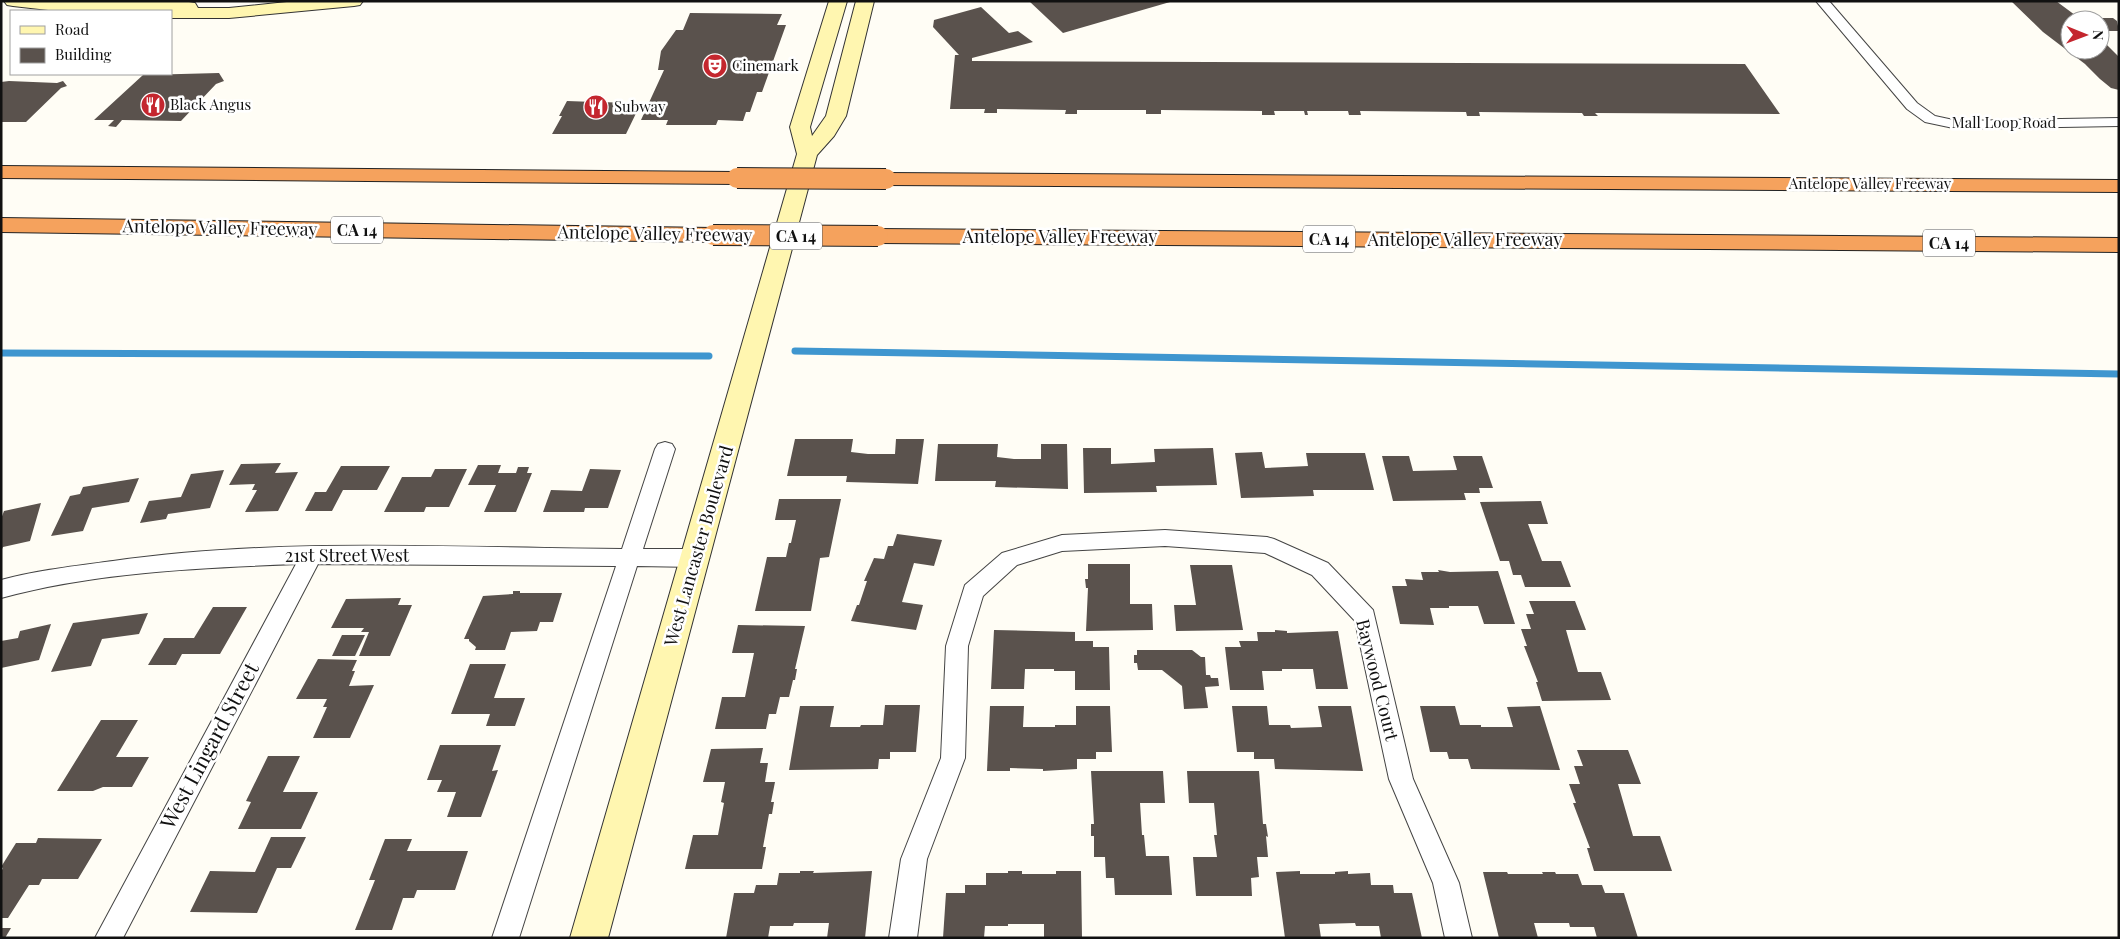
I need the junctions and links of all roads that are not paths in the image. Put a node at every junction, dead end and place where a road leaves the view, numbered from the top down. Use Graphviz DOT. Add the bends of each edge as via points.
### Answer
graph roads {
  1 [pos="13,1"];
  2 [pos="145,1"];
  3 [pos="231,1"];
  4 [pos="294,1"];
  5 [pos="354,1"];
  6 [pos="838,1"];
  7 [pos="1822,1"];
  8 [pos="874,3"];
  9 [pos="74,8"];
  10 [pos="205,8"];
  11 [pos="103,10"];
  12 [pos="172,13"];
  13 [pos="2119,122"];
  14 [pos="807,154"];
  15 [pos="2119,168"];
  16 [pos="1,172"];
  17 [pos="2037,185"];
  18 [pos="2119,186"];
  19 [pos="1,225"];
  20 [pos="2119,245"];
  21 [pos="665,449"];
  22 [pos="312,555"];
  23 [pos="630,558"];
  24 [pos="696,558"];
  25 [pos="1,589"];
  26 [pos="108,938"];
  27 [pos="505,938"];
  28 [pos="588,938"];
  29 [pos="903,938"];
  30 [pos="1458,938"];
  1 -- 9 [label="street"];
  2 -- 10 [label="street"];
  3 -- 10 [label="street"];
  4 -- 10 [label="street"];
  5 -- 10 [label="street" via="321,6"];
  6 -- 14 [label="street, West Lancaster Boulevard" via="800,127"];
  7 -- 13 [label="street, Mall Loop Road" via="1912,106 1930,119 1958,125"];
  8 -- 14 [label="street, West Lancaster Boulevard" via="871,34 855,42 836,116 827,132"];
  9 -- 10 [label="street"];
  9 -- 11 [label="street"];
  10 -- 12 [label="street"];
  14 -- 24 [label="street, West Lancaster Boulevard"];
  15 -- 17 [label="highway" via="2077,169"];
  16 -- 17 [label="highway, Antelope Valley Freeway, bridge"];
  17 -- 18 [label="highway, Antelope Valley Freeway"];
  19 -- 20 [label="highway, Antelope Valley Freeway / CA 14, bridge" via="713,235"];
  21 -- 23 [label="street"];
  22 -- 23 [label="street, 21st Street West"];
  22 -- 25 [label="street, 21st Street West" via="172,561 30,581"];
  22 -- 26 [label="street, West Lingard Street"];
  23 -- 24 [label="street, 21st Street West"];
  23 -- 27 [label="street"];
  24 -- 28 [label="street, West Lancaster Boulevard"];
  29 -- 30 [label="street, Baywood Court" via="914,859 953,758 957,646 973,591 1010,559 1062,543 1165,538 1267,545 1320,569 1365,617 1401,779 1446,883"];
}
